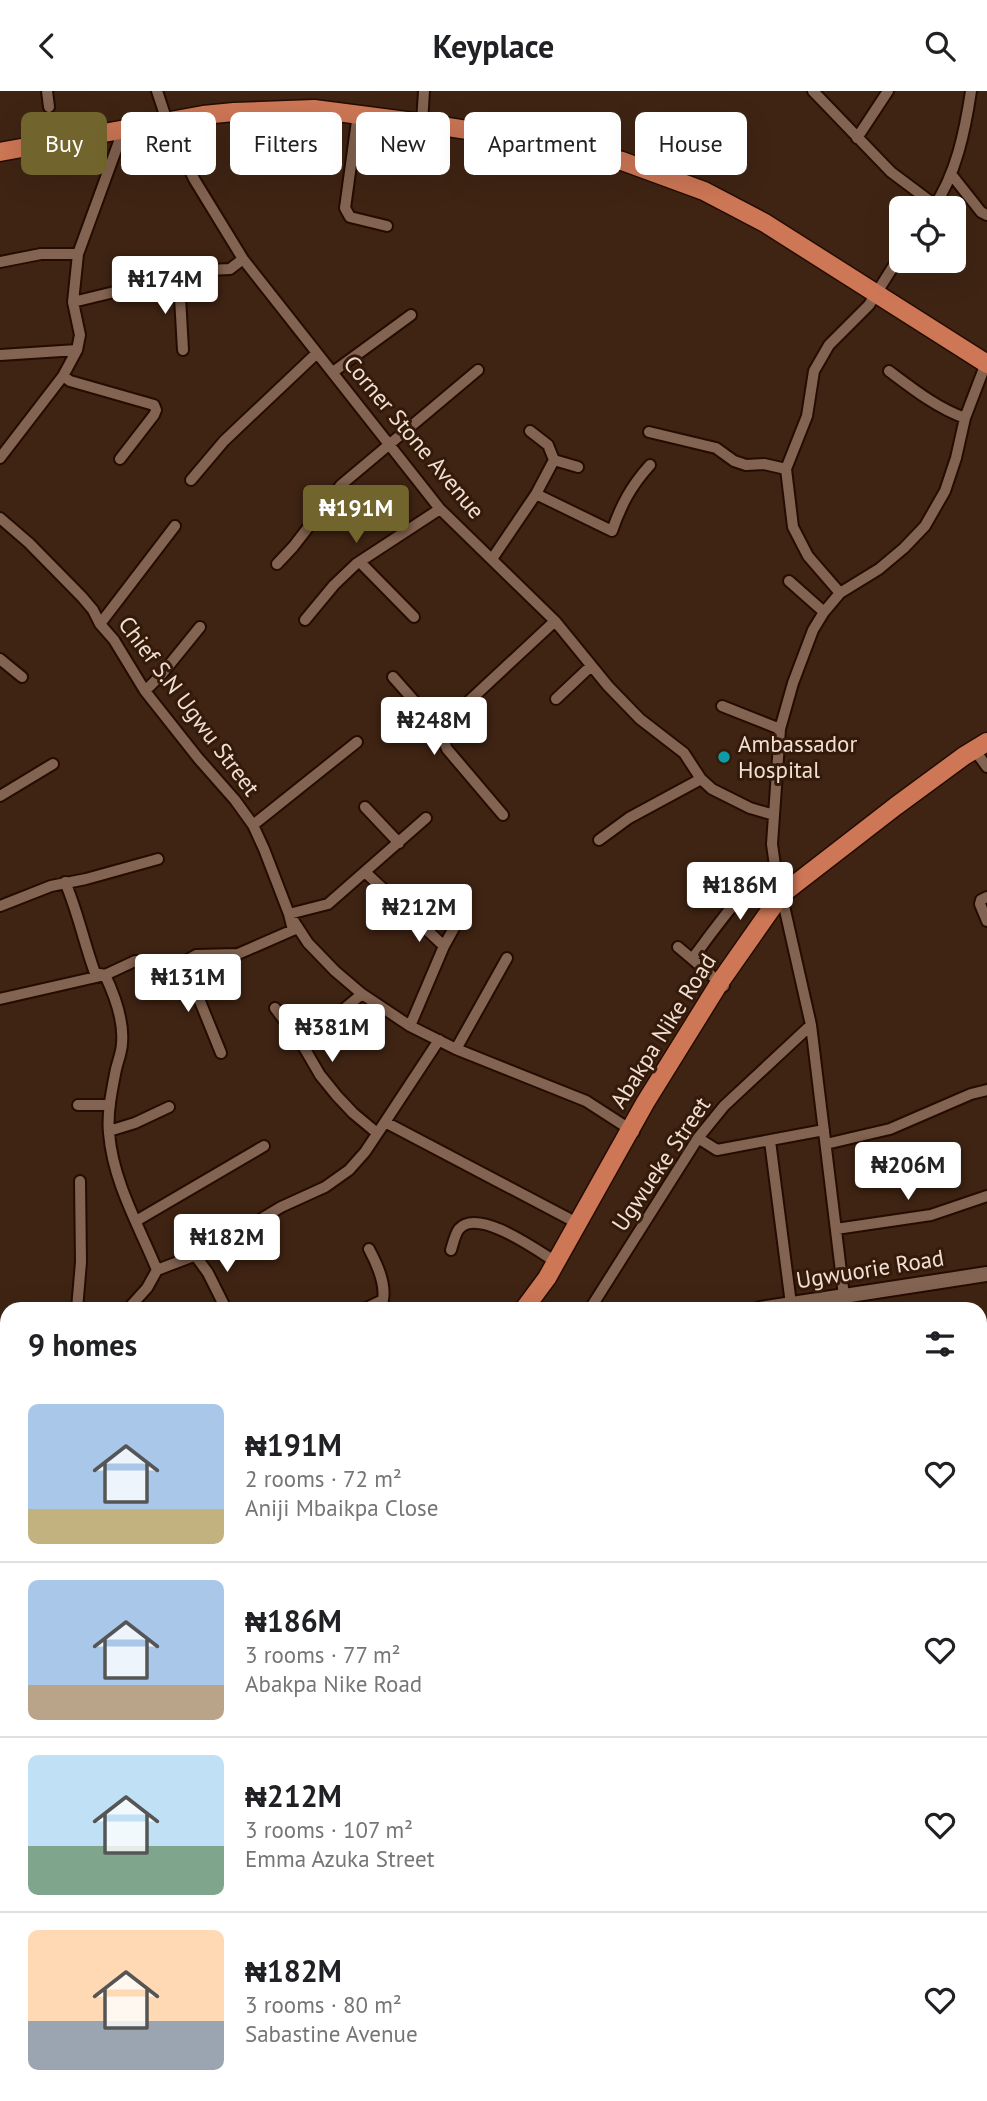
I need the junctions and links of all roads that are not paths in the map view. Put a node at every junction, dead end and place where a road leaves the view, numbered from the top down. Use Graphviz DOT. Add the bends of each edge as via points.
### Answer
graph roads {
  1 [pos="47,91"];
  2 [pos="156,91"];
  3 [pos="424,91"];
  4 [pos="813,91"];
  5 [pos="888,91"];
  6 [pos="971,91"];
  7 [pos="49,107"];
  8 [pos="164,112"];
  9 [pos="423,112"];
  10 [pos="216,114"];
  11 [pos="356,114"];
  12 [pos="356,128"];
  13 [pos="450,128"];
  14 [pos="121,129"];
  15 [pos="121,136"];
  16 [pos="857,138"];
  17 [pos="0,152"];
  18 [pos="951,174"];
  19 [pos="192,175"];
  20 [pos="920,196"];
  21 [pos="940,196"];
  22 [pos="987,215"];
  23 [pos="387,226"];
  24 [pos="78,254"];
  25 [pos="243,260"];
  26 [pos="0,262"];
  27 [pos="889,273"];
  28 [pos="179,280"];
  29 [pos="877,292"];
  30 [pos="73,302"];
  31 [pos="411,315"];
  32 [pos="77,350"];
  33 [pos="183,350"];
  34 [pos="317,353"];
  35 [pos="0,355"];
  36 [pos="986,364"];
  37 [pos="478,370"];
  38 [pos="889,371"];
  39 [pos="333,372"];
  40 [pos="63,376"];
  41 [pos="965,418"];
  42 [pos="530,431"];
  43 [pos="649,432"];
  44 [pos="390,443"];
  45 [pos="0,458"];
  46 [pos="120,459"];
  47 [pos="554,460"];
  48 [pos="650,465"];
  49 [pos="578,467"];
  50 [pos="786,469"];
  51 [pos="191,480"];
  52 [pos="536,494"];
  53 [pos="440,509"];
  54 [pos="0,518"];
  55 [pos="175,526"];
  56 [pos="492,559"];
  57 [pos="360,562"];
  58 [pos="277,564"];
  59 [pos="789,581"];
  60 [pos="840,593"];
  61 [pos="824,612"];
  62 [pos="414,617"];
  63 [pos="305,620"];
  64 [pos="555,621"];
  65 [pos="100,624"];
  66 [pos="200,627"];
  67 [pos="0,659"];
  68 [pos="591,666"];
  69 [pos="22,677"];
  70 [pos="393,677"];
  71 [pos="145,691"];
  72 [pos="556,699"];
  73 [pos="722,706"];
  74 [pos="439,729"];
  75 [pos="780,729"];
  76 [pos="987,732"];
  77 [pos="356,742"];
  78 [pos="982,754"];
  79 [pos="53,764"];
  80 [pos="701,779"];
  81 [pos="0,796"];
  82 [pos="365,807"];
  83 [pos="503,815"];
  84 [pos="774,815"];
  85 [pos="426,818"];
  86 [pos="253,825"];
  87 [pos="599,840"];
  88 [pos="398,843"];
  89 [pos="158,859"];
  90 [pos="775,866"];
  91 [pos="365,872"];
  92 [pos="65,882"];
  93 [pos="781,893"];
  94 [pos="987,897"];
  95 [pos="0,906"];
  96 [pos="464,910"];
  97 [pos="289,914"];
  98 [pos="987,921"];
  99 [pos="444,946"];
  100 [pos="678,947"];
  101 [pos="507,958"];
  102 [pos="692,959"];
  103 [pos="184,962"];
  104 [pos="105,975"];
  105 [pos="722,984"];
  106 [pos="362,994"];
  107 [pos="0,999"];
  108 [pos="275,1008"];
  109 [pos="811,1025"];
  110 [pos="410,1026"];
  111 [pos="439,1040"];
  112 [pos="302,1044"];
  113 [pos="456,1049"];
  114 [pos="221,1053"];
  115 [pos="987,1090"];
  116 [pos="78,1105"];
  117 [pos="110,1105"];
  118 [pos="169,1107"];
  119 [pos="385,1122"];
  120 [pos="632,1130"];
  121 [pos="824,1130"];
  122 [pos="109,1131"];
  123 [pos="377,1133"];
  124 [pos="698,1138"];
  125 [pos="770,1141"];
  126 [pos="827,1144"];
  127 [pos="264,1146"];
  128 [pos="80,1181"];
  129 [pos="987,1196"];
  130 [pos="136,1221"];
  131 [pos="577,1223"];
  132 [pos="836,1229"];
  133 [pos="369,1249"];
  134 [pos="451,1250"];
  135 [pos="195,1255"];
  136 [pos="556,1262"];
  137 [pos="158,1270"];
  138 [pos="987,1274"];
  139 [pos="844,1296"];
  140 [pos="78,1302"];
  141 [pos="134,1302"];
  142 [pos="222,1302"];
  143 [pos="379,1302"];
  144 [pos="529,1302"];
  145 [pos="535,1302"];
  146 [pos="594,1302"];
  147 [pos="791,1302"];
  148 [pos="824,1302"];
  1 -- 7 [label="street"];
  2 -- 8 [label="street, Corner Stone Avenue"];
  3 -- 9 [label="street"];
  4 -- 16 [label="street"];
  5 -- 16 [label="street"];
  6 -- 18 [label="street"];
  10 -- 11 [label="main road" via="314,109"];
  12 -- 23 [label="street" via="345,208 350,217"];
  13 -- 29 [label="main road" via="579,149 680,181 765,223"];
  14 -- 17 [label="main road"];
  15 -- 24 [label="street"];
  16 -- 20 [label="street"];
  18 -- 21 [label="street"];
  18 -- 22 [label="street"];
  19 -- 25 [label="street, Corner Stone Avenue"];
  24 -- 26 [label="street" via="41,254"];
  24 -- 30 [label="street"];
  25 -- 28 [label="street" via="230,268"];
  25 -- 34 [label="street, Corner Stone Avenue"];
  27 -- 29 [label="street"];
  28 -- 30 [label="street"];
  28 -- 33 [label="street"];
  29 -- 36 [label="main road"];
  29 -- 50 [label="street" via="829,345 814,370 807,416"];
  30 -- 32 [label="street" via="80,335"];
  31 -- 39 [label="street"];
  32 -- 35 [label="street"];
  32 -- 40 [label="street"];
  34 -- 39 [label="street, Corner Stone Avenue"];
  34 -- 51 [label="street" via="223,441"];
  36 -- 41 [label="street"];
  37 -- 44 [label="street"];
  38 -- 41 [label="street"];
  39 -- 44 [label="street, Corner Stone Avenue"];
  40 -- 45 [label="street"];
  40 -- 46 [label="street" via="156,407"];
  41 -- 60 [label="street" via="945,491 925,526 879,569"];
  42 -- 47 [label="street" via="548,445"];
  43 -- 50 [label="street" via="716,448 746,465"];
  44 -- 53 [label="street, Corner Stone Avenue"];
  44 -- 58 [label="street" via="341,485"];
  47 -- 49 [label="street"];
  47 -- 52 [label="street"];
  48 -- 52 [label="street" via="623,501 612,531"];
  50 -- 60 [label="street" via="793,527 808,555"];
  52 -- 56 [label="street"];
  53 -- 56 [label="street, Corner Stone Avenue"];
  53 -- 57 [label="street"];
  54 -- 65 [label="street, Chief S.N Ugwu Street" via="82,597"];
  55 -- 65 [label="street"];
  56 -- 64 [label="street, Corner Stone Avenue"];
  57 -- 62 [label="street"];
  57 -- 63 [label="street"];
  59 -- 61 [label="street"];
  60 -- 61 [label="street"];
  61 -- 75 [label="street" via="793,683"];
  64 -- 68 [label="street, Corner Stone Avenue"];
  64 -- 74 [label="street"];
  65 -- 71 [label="street, Chief S.N Ugwu Street"];
  66 -- 71 [label="street"];
  67 -- 69 [label="street"];
  68 -- 72 [label="street"];
  68 -- 80 [label="street, Corner Stone Avenue" via="640,719 684,753"];
  70 -- 74 [label="street"];
  71 -- 86 [label="street, Chief S.N Ugwu Street"];
  73 -- 75 [label="street"];
  74 -- 83 [label="street" via="447,749"];
  75 -- 84 [label="street"];
  76 -- 78 [label="main road, Abakpa Nike Road"];
  77 -- 86 [label="street"];
  78 -- 93 [label="main road, Abakpa Nike Road" via="896,806"];
  79 -- 81 [label="street"];
  80 -- 84 [label="street, Corner Stone Avenue" via="750,808"];
  80 -- 87 [label="street"];
  82 -- 88 [label="street"];
  84 -- 90 [label="street"];
  85 -- 88 [label="street"];
  86 -- 97 [label="street, Chief S.N Ugwu Street"];
  88 -- 91 [label="street"];
  89 -- 92 [label="street"];
  90 -- 93 [label="street"];
  90 -- 102 [label="street" via="747,890"];
  91 -- 97 [label="street" via="328,904"];
  91 -- 99 [label="street"];
  92 -- 95 [label="street"];
  92 -- 104 [label="street" via="95,973"];
  93 -- 105 [label="main road, Abakpa Nike Road"];
  93 -- 109 [label="street"];
  94 -- 98 [label="street" via="980,904"];
  96 -- 99 [label="street"];
  97 -- 103 [label="street" via="293,930 237,954 196,955"];
  97 -- 106 [label="street, Chief S.N Ugwu Street" via="307,943"];
  99 -- 110 [label="street"];
  100 -- 102 [label="street"];
  101 -- 113 [label="street"];
  102 -- 105 [label="street"];
  103 -- 104 [label="street" via="135,961"];
  103 -- 114 [label="street"];
  104 -- 107 [label="street"];
  104 -- 117 [label="street" via="122,1042"];
  105 -- 120 [label="main road, Abakpa Nike Road"];
  106 -- 110 [label="street, Chief S.N Ugwu Street"];
  106 -- 112 [label="street"];
  108 -- 112 [label="street"];
  109 -- 121 [label="street"];
  109 -- 124 [label="street, Ugwueke Street" via="724,1106"];
  110 -- 111 [label="street, Chief S.N Ugwu Street"];
  111 -- 113 [label="street, Chief S.N Ugwu Street"];
  111 -- 119 [label="street"];
  112 -- 123 [label="street" via="337,1096"];
  113 -- 120 [label="street, Chief S.N Ugwu Street" via="586,1101"];
  115 -- 126 [label="street" via="890,1129"];
  116 -- 117 [label="street"];
  117 -- 122 [label="street"];
  118 -- 122 [label="street"];
  119 -- 123 [label="street"];
  119 -- 131 [label="street"];
  120 -- 131 [label="main road, Abakpa Nike Road"];
  120 -- 145 [label="main road, Abakpa Nike Road"];
  121 -- 125 [label="street"];
  121 -- 126 [label="street"];
  122 -- 130 [label="street" via="114,1165"];
  123 -- 135 [label="street" via="349,1170 325,1187"];
  124 -- 125 [label="street" via="717,1150"];
  124 -- 146 [label="street, Ugwueke Street"];
  125 -- 147 [label="street"];
  126 -- 132 [label="street"];
  127 -- 130 [label="street"];
  128 -- 140 [label="street"];
  129 -- 132 [label="street" via="931,1215"];
  130 -- 137 [label="street"];
  131 -- 136 [label="main road, Abakpa Nike Road"];
  132 -- 139 [label="street"];
  133 -- 143 [label="street" via="384,1292"];
  134 -- 136 [label="street" via="460,1229 476,1223 527,1243"];
  135 -- 137 [label="street"];
  135 -- 142 [label="street"];
  136 -- 144 [label="main road, Abakpa Nike Road"];
  137 -- 141 [label="street"];
  138 -- 139 [label="street, Ugwuorie Road"];
  139 -- 148 [label="street, Ugwuorie Road"];
}
